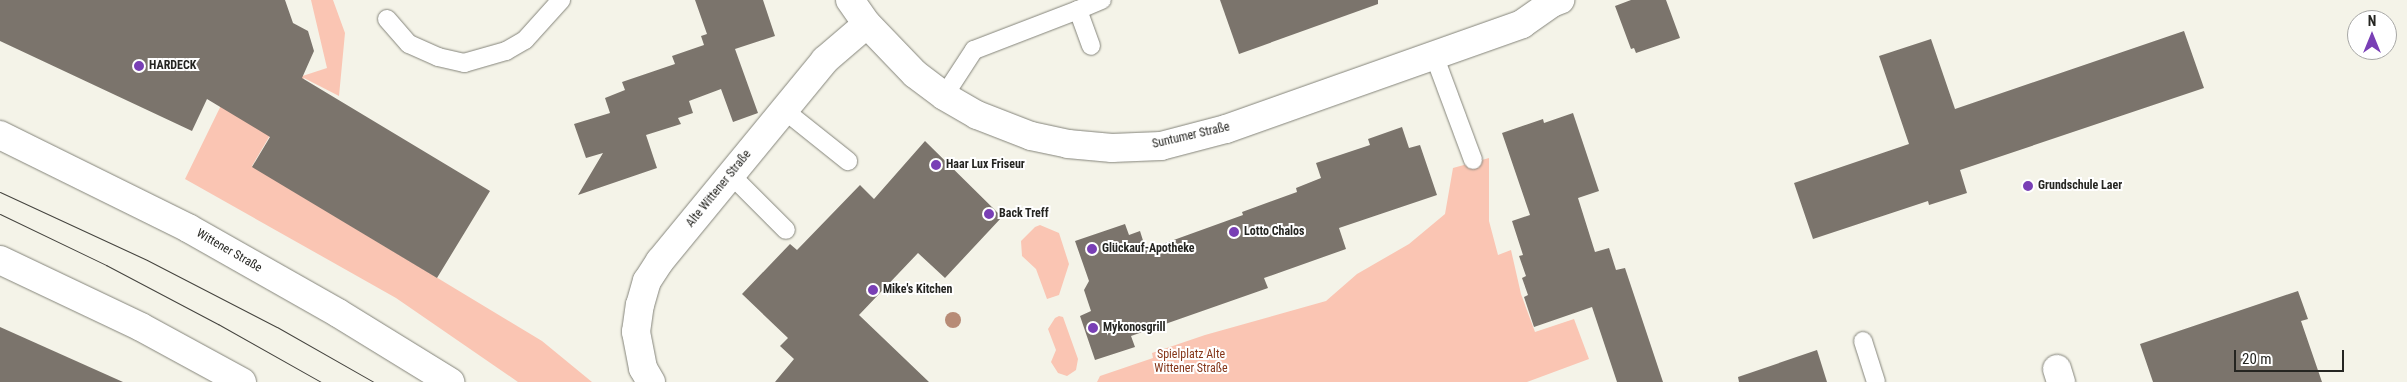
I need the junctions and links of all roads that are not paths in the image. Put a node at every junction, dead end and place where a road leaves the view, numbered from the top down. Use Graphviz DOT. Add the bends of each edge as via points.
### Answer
graph roads {
  1 [pos="561,0"];
  2 [pos="850,0"];
  3 [pos="1102,0"];
  4 [pos="1555,1"];
  5 [pos="1078,10"];
  6 [pos="386,19"];
  7 [pos="867,24"];
  8 [pos="1091,46"];
  9 [pos="1434,55"];
  10 [pos="944,96"];
  11 [pos="784,110"];
  12 [pos="0,135"];
  13 [pos="1473,160"];
  14 [pos="848,162"];
  15 [pos="730,174"];
  16 [pos="786,230"];
  17 [pos="0,260"];
  18 [pos="1863,340"];
  19 [pos="242,382"];
  20 [pos="450,382"];
  21 [pos="652,382"];
  22 [pos="1876,382"];
  1 -- 6 [label="lane" via="525,40 506,51 464,63 438,57 409,44"];
  2 -- 7 [label="street, Suntumer Straße"];
  3 -- 5 [label="lane"];
  4 -- 9 [label="street, Suntumer Straße" via="1522,24"];
  5 -- 8 [label="lane"];
  5 -- 10 [label="lane" via="974,50"];
  7 -- 10 [label="street, Suntumer Straße" via="897,58"];
  7 -- 11 [label="street, Alte Wittener Straße" via="825,60"];
  9 -- 10 [label="street, Suntumer Straße" via="1226,129 1161,146 1112,148 1031,136 977,115"];
  9 -- 13 [label="lane"];
  11 -- 14 [label="lane"];
  11 -- 15 [label="street, Alte Wittener Straße"];
  12 -- 20 [label="street, Wittener Straße" via="188,228 338,313"];
  15 -- 16 [label="lane"];
  15 -- 21 [label="street, Alte Wittener Straße" via="647,281 636,332 643,368"];
  17 -- 19 [label="street" via="141,326"];
  18 -- 22 [label="lane"];
}
